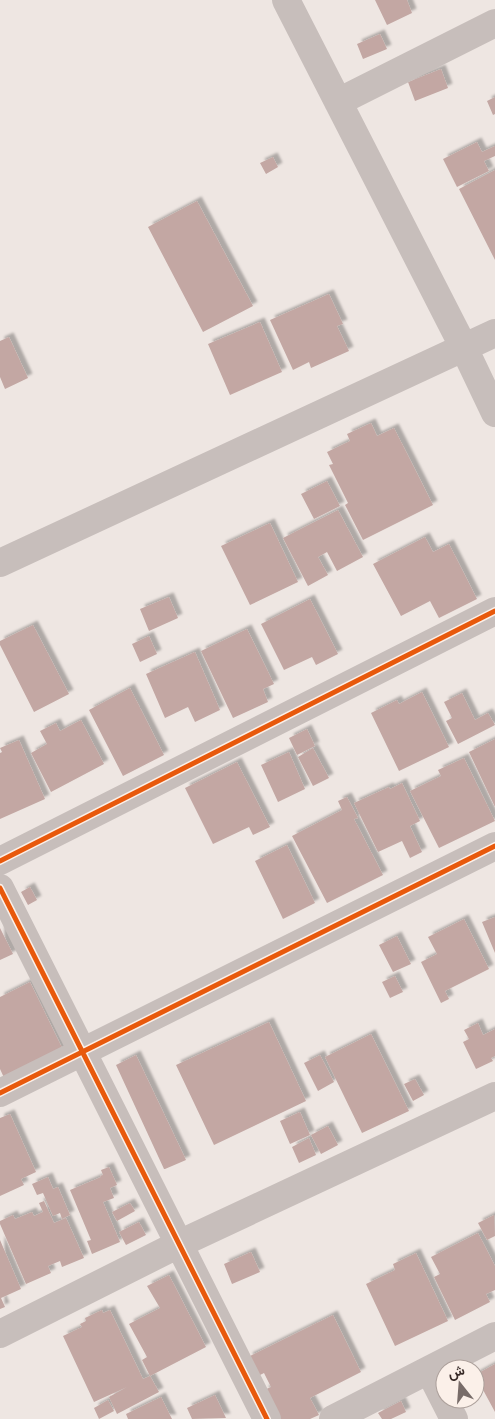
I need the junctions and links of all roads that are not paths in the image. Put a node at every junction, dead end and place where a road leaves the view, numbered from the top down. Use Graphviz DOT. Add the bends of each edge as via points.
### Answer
graph roads {
  1 [pos="286,0"];
  2 [pos="495,22"];
  3 [pos="338,102"];
  4 [pos="495,333"];
  5 [pos="464,348"];
  6 [pos="495,412"];
  7 [pos="0,563"];
  8 [pos="495,611"];
  9 [pos="495,846"];
  10 [pos="0,861"];
  11 [pos="0,888"];
  12 [pos="81,1051"];
  13 [pos="0,1093"];
  14 [pos="495,1096"];
  15 [pos="179,1244"];
  16 [pos="0,1334"];
  17 [pos="495,1336"];
  18 [pos="429,1370"];
  19 [pos="267,1419"];
  20 [pos="332,1419"];
  21 [pos="454,1419"];
  1 -- 3 [label="street"];
  2 -- 3 [label="street"];
  3 -- 5 [label="street"];
  4 -- 5 [label="street"];
  5 -- 6 [label="street"];
  5 -- 7 [label="street"];
  8 -- 10 [label="street"];
  9 -- 12 [label="street"];
  11 -- 12 [label="street"];
  12 -- 13 [label="street"];
  12 -- 15 [label="street"];
  14 -- 15 [label="street"];
  15 -- 16 [label="street"];
  15 -- 19 [label="street"];
  17 -- 18 [label="street"];
  18 -- 20 [label="street"];
  18 -- 21 [label="street"];
}
